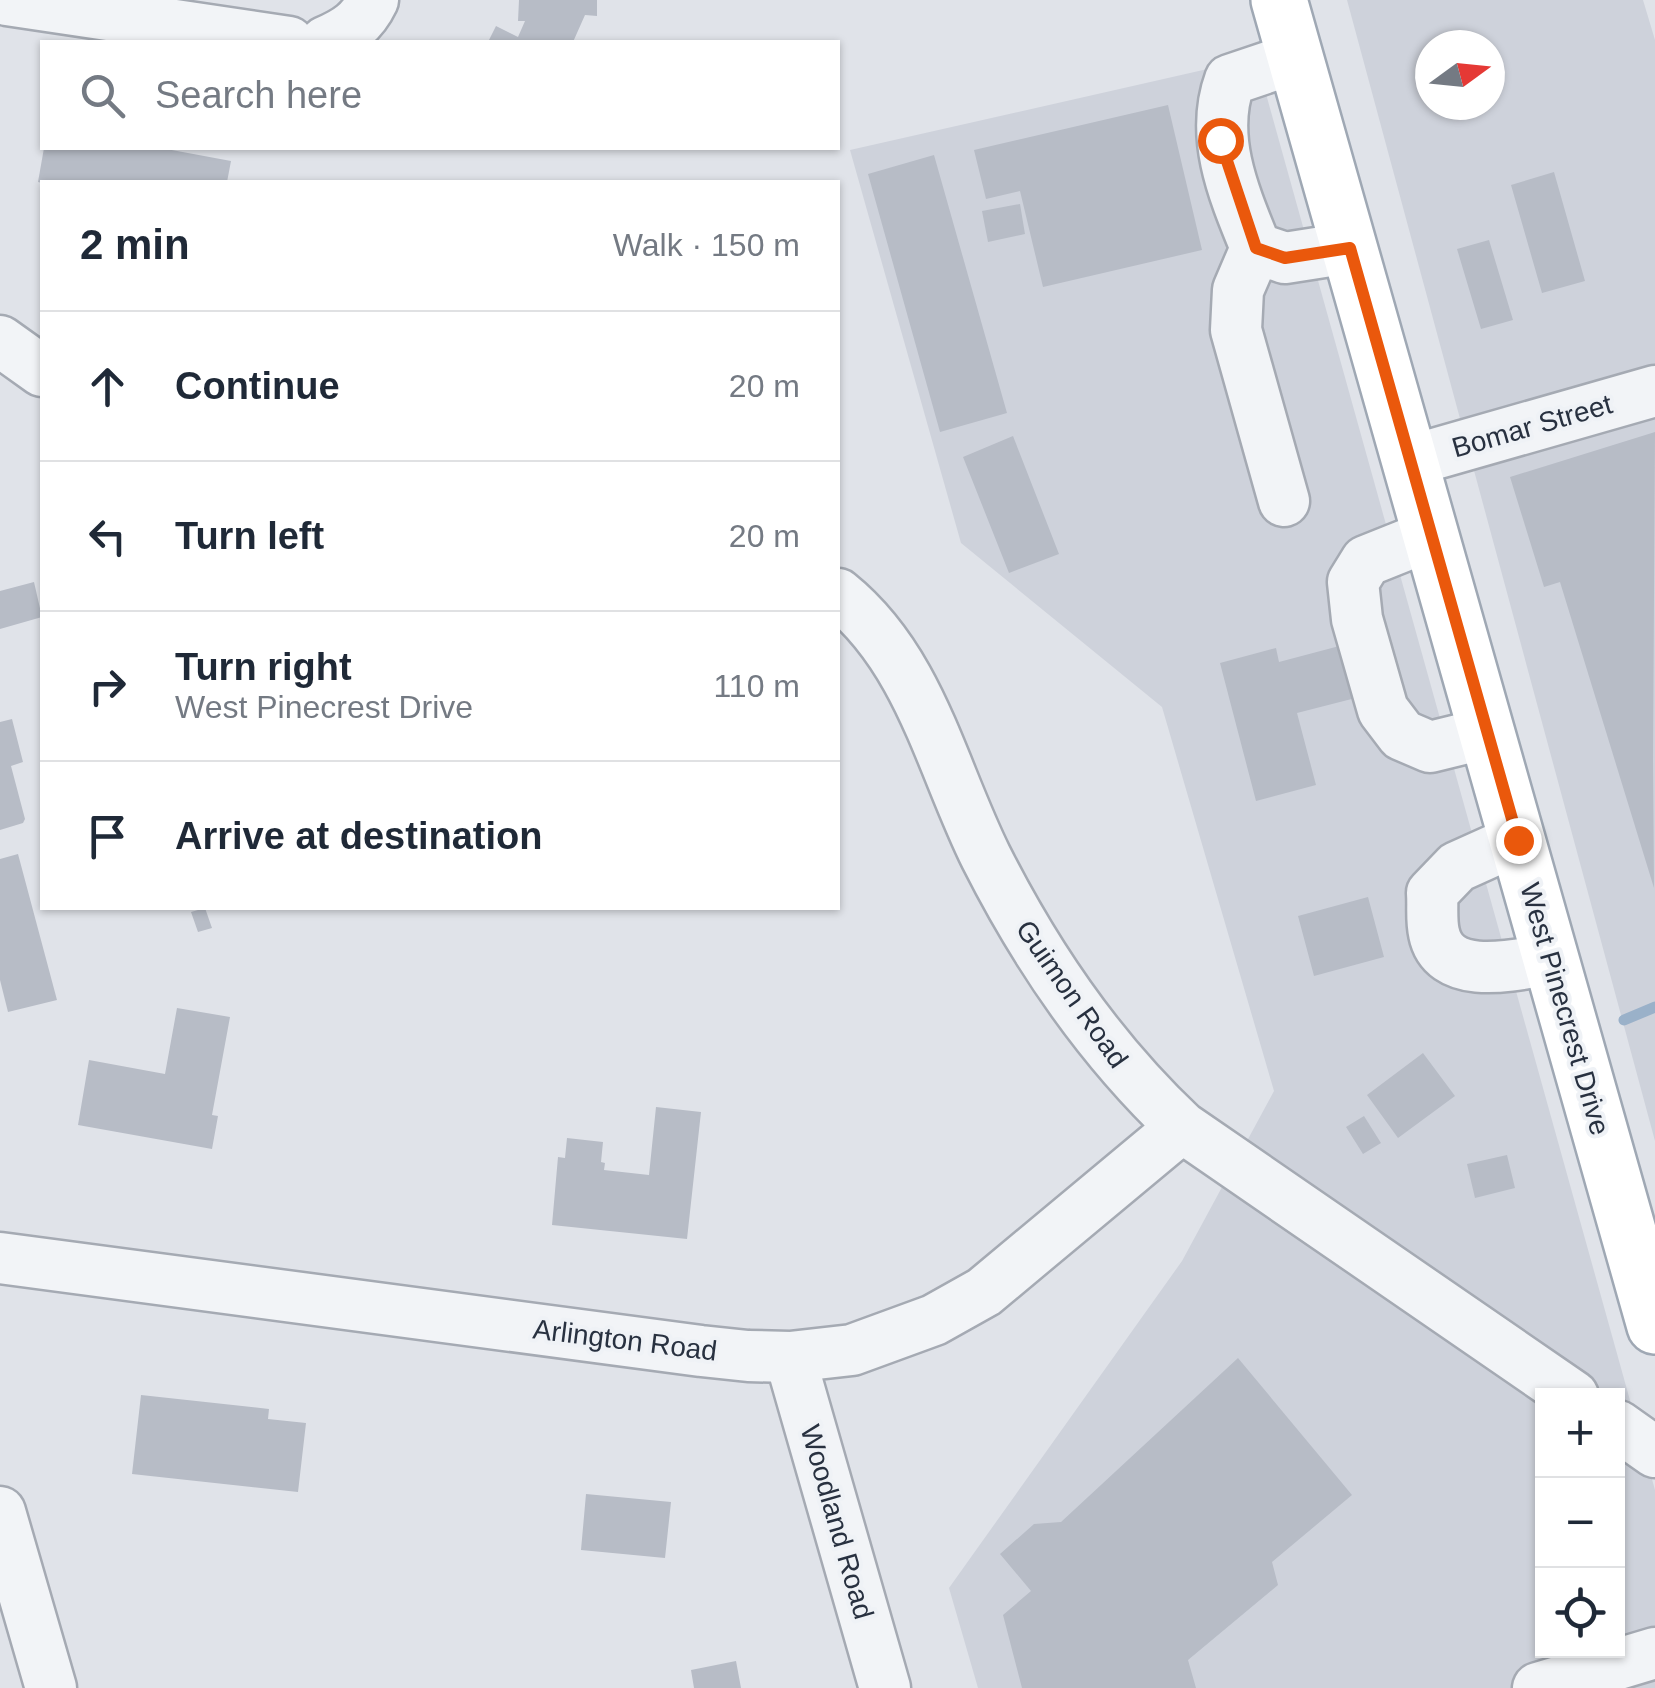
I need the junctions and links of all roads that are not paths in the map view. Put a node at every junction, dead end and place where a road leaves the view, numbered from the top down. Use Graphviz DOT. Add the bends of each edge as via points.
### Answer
graph roads {
  1 [pos="7,0"];
  2 [pos="373,0"];
  3 [pos="1279,0"];
  4 [pos="276,40"];
  5 [pos="330,40"];
  6 [pos="1296,58"];
  7 [pos="1256,248"];
  8 [pos="1350,248"];
  9 [pos="0,342"];
  10 [pos="40,370"];
  11 [pos="1655,391"];
  12 [pos="1410,461"];
  13 [pos="1284,501"];
  14 [pos="1431,535"];
  15 [pos="840,596"];
  16 [pos="1487,733"];
  17 [pos="1518,840"];
  18 [pos="1550,959"];
  19 [pos="1182,1127"];
  20 [pos="0,1258"];
  21 [pos="1655,1326"];
  22 [pos="790,1357"];
  23 [pos="1561,1388"];
  24 [pos="1625,1431"];
  25 [pos="1655,1452"];
  26 [pos="0,1512"];
  27 [pos="1655,1653"];
  28 [pos="51,1688"];
  29 [pos="884,1688"];
  30 [pos="1538,1688"];
  1 -- 4 [label="street"];
  2 -- 5 [label="street" via="350,31"];
  3 -- 6 [label="main road, West Pinecrest Drive"];
  6 -- 7 [label="street" via="1230,80 1222,103 1220,140"];
  6 -- 8 [label="main road, West Pinecrest Drive"];
  7 -- 8 [label="street" via="1285,258"];
  7 -- 13 [label="street" via="1238,290 1236,330"];
  8 -- 12 [label="main road, West Pinecrest Drive"];
  9 -- 10 [label="street"];
  11 -- 12 [label="street, Bomar Street"];
  12 -- 14 [label="main road, West Pinecrest Drive"];
  14 -- 16 [label="main road, West Pinecrest Drive"];
  14 -- 16 [label="street" via="1366,561 1353,582 1382,710 1402,736 1430,747"];
  15 -- 19 [label="street, Guimon Road" via="897,660 984,852 1052,974 1134,1082"];
  16 -- 17 [label="main road, West Pinecrest Drive"];
  17 -- 18 [label="main road, West Pinecrest Drive"];
  17 -- 18 [label="street" via="1457,867 1432,893 1434,936 1451,959 1486,970"];
  18 -- 21 [label="main road, West Pinecrest Drive"];
  19 -- 22 [label="street, Arlington Road" via="984,1292 892,1338"];
  19 -- 23 [label="street, Guimon Road"];
  20 -- 22 [label="street, Arlington Road" via="701,1351"];
  22 -- 29 [label="street, Woodland Road"];
  24 -- 25 [label="street"];
  26 -- 28 [label="street"];
  27 -- 30 [label="street"];
}
